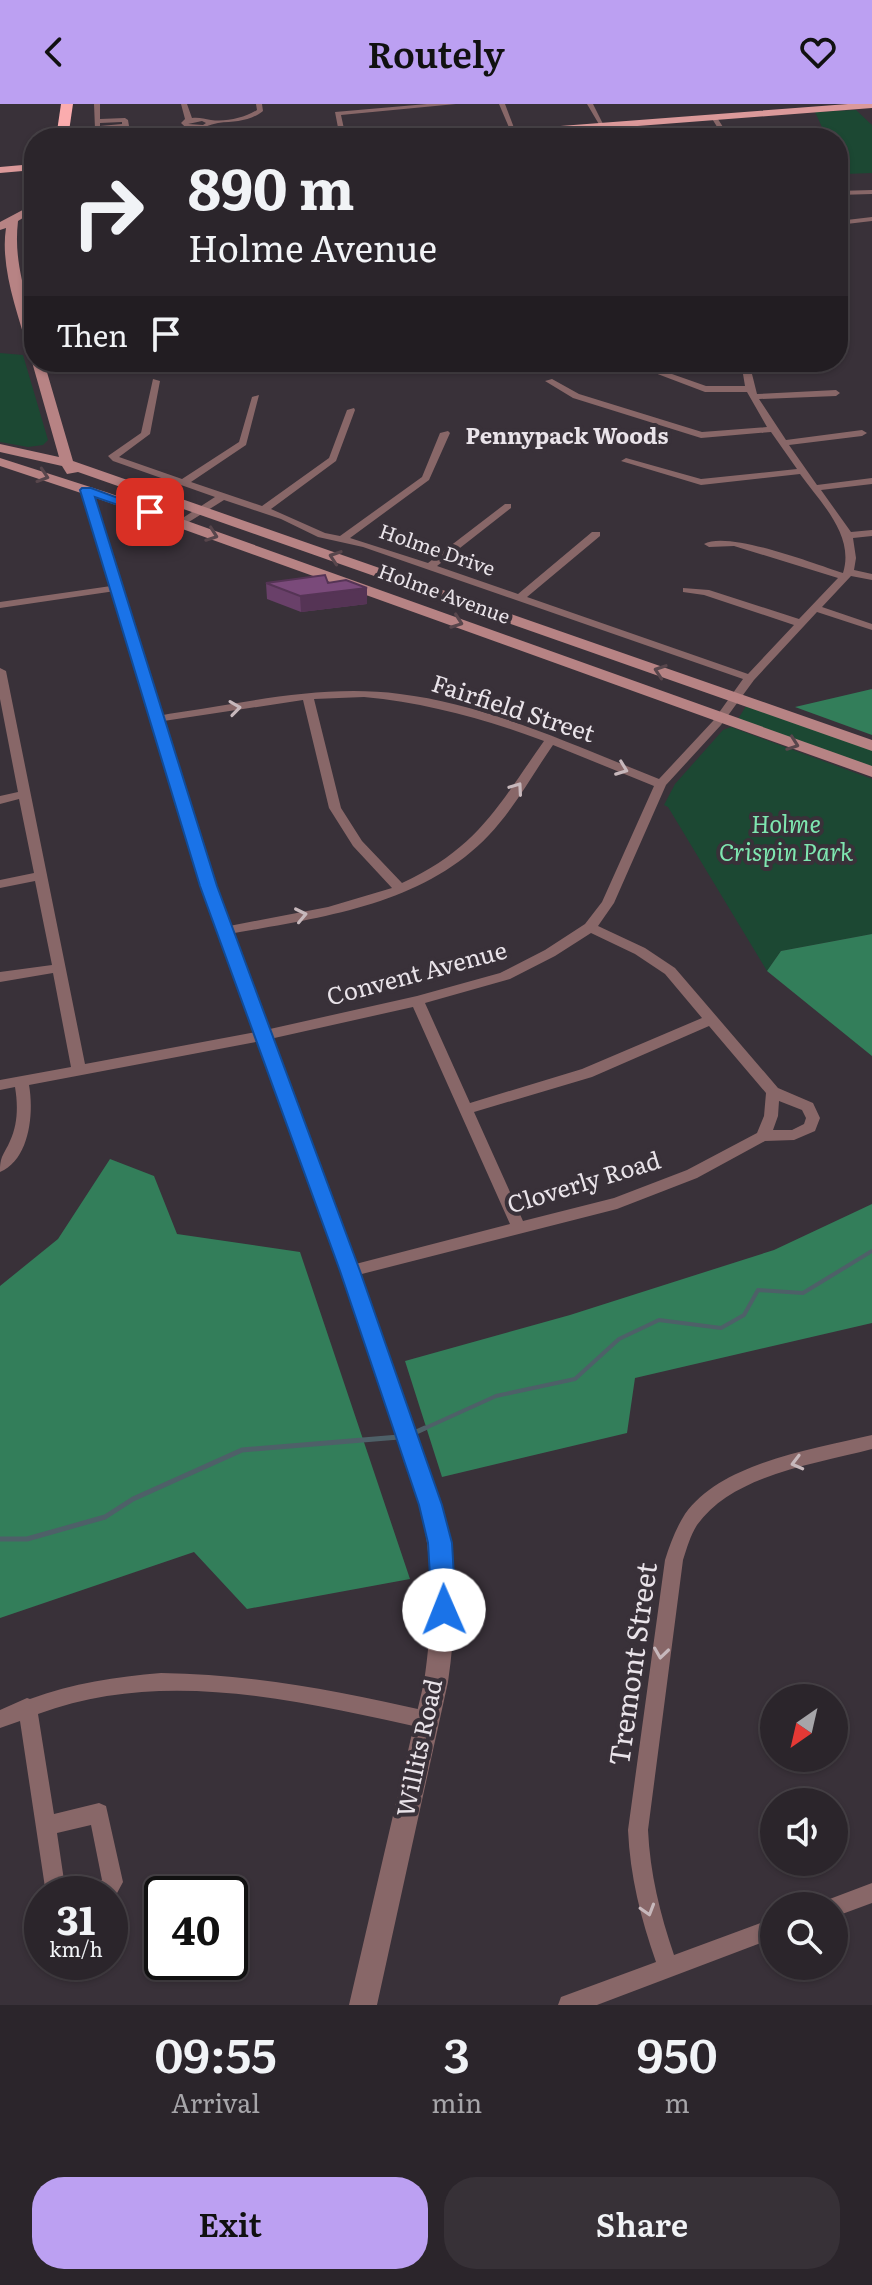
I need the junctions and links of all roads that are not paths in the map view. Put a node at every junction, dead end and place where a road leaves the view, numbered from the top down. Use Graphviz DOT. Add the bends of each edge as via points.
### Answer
graph roads {
  1 [pos="67,104"];
  2 [pos="75,104"];
  3 [pos="97,104"];
  4 [pos="184,104"];
  5 [pos="259,104"];
  6 [pos="453,104"];
  7 [pos="502,104"];
  8 [pos="590,104"];
  9 [pos="872,105"];
  10 [pos="804,107"];
  11 [pos="714,117"];
  12 [pos="189,120"];
  13 [pos="97,121"];
  14 [pos="211,122"];
  15 [pos="602,125"];
  16 [pos="63,128"];
  17 [pos="74,128"];
  18 [pos="199,128"];
  19 [pos="341,128"];
  20 [pos="512,128"];
  21 [pos="564,128"];
  22 [pos="721,128"];
  23 [pos="24,168"];
  24 [pos="0,170"];
  25 [pos="872,192"];
  26 [pos="848,193"];
  27 [pos="24,214"];
  28 [pos="872,219"];
  29 [pos="13,222"];
  30 [pos="848,222"];
  31 [pos="0,227"];
  32 [pos="3,246"];
  33 [pos="24,284"];
  34 [pos="24,294"];
  35 [pos="41,372"];
  36 [pos="52,372"];
  37 [pos="658,372"];
  38 [pos="747,372"];
  39 [pos="156,381"];
  40 [pos="549,381"];
  41 [pos="752,393"];
  42 [pos="836,393"];
  43 [pos="256,397"];
  44 [pos="351,410"];
  45 [pos="771,429"];
  46 [pos="445,433"];
  47 [pos="862,433"];
  48 [pos="782,443"];
  49 [pos="0,448"];
  50 [pos="626,461"];
  51 [pos="0,462"];
  52 [pos="74,466"];
  53 [pos="801,471"];
  54 [pos="872,481"];
  55 [pos="184,482"];
  56 [pos="814,488"];
  57 [pos="86,490"];
  58 [pos="223,496"];
  59 [pos="508,506"];
  60 [pos="201,510"];
  61 [pos="263,510"];
  62 [pos="181,523"];
  63 [pos="872,533"];
  64 [pos="596,534"];
  65 [pos="848,535"];
  66 [pos="343,539"];
  67 [pos="709,544"];
  68 [pos="430,567"];
  69 [pos="847,575"];
  70 [pos="872,577"];
  71 [pos="118,588"];
  72 [pos="687,590"];
  73 [pos="445,596"];
  74 [pos="520,598"];
  75 [pos="0,605"];
  76 [pos="817,609"];
  77 [pos="426,611"];
  78 [pos="802,624"];
  79 [pos="872,627"];
  80 [pos="0,671"];
  81 [pos="750,678"];
  82 [pos="308,697"];
  83 [pos="733,697"];
  84 [pos="720,717"];
  85 [pos="157,719"];
  86 [pos="549,742"];
  87 [pos="872,746"];
  88 [pos="872,772"];
  89 [pos="661,784"];
  90 [pos="25,794"];
  91 [pos="0,800"];
  92 [pos="40,876"];
  93 [pos="0,884"];
  94 [pos="400,889"];
  95 [pos="590,927"];
  96 [pos="224,931"];
  97 [pos="59,968"];
  98 [pos="0,977"];
  99 [pos="417,1001"];
  100 [pos="712,1019"];
  101 [pos="261,1036"];
  102 [pos="79,1069"];
  103 [pos="21,1082"];
  104 [pos="0,1085"];
  105 [pos="773,1092"];
  106 [pos="466,1109"];
  107 [pos="763,1136"];
  108 [pos="0,1166"];
  109 [pos="519,1228"];
  110 [pos="350,1271"];
  111 [pos="872,1442"];
  112 [pos="27,1707"];
  113 [pos="0,1719"];
  114 [pos="427,1720"];
  115 [pos="46,1826"];
  116 [pos="53,1876"];
  117 [pos="112,1876"];
  118 [pos="872,1893"];
  119 [pos="848,1902"];
  120 [pos="760,1933"];
  121 [pos="668,1966"];
  122 [pos="363,2005"];
  123 [pos="569,2005"];
  1 -- 16 [label="highway"];
  2 -- 17 [label="highway"];
  3 -- 13 [label="street"];
  4 -- 12 [label="street"];
  5 -- 14 [label="street" via="253,117"];
  6 -- 19 [label="street" via="337,113"];
  7 -- 20 [label="street"];
  8 -- 15 [label="street"];
  9 -- 10 [label="main road"];
  10 -- 11 [label="main road"];
  11 -- 15 [label="main road"];
  11 -- 22 [label="street"];
  12 -- 14 [label="street"];
  12 -- 18 [label="street" via="186,126"];
  14 -- 18 [label="street"];
  15 -- 21 [label="main road"];
  23 -- 24 [label="main road"];
  25 -- 26 [label="street"];
  27 -- 29 [label="main road"];
  28 -- 30 [label="street"];
  29 -- 31 [label="main road"];
  29 -- 32 [label="main road"];
  29 -- 33 [label="main road"];
  32 -- 34 [label="main road"];
  35 -- 52 [label="main road, Willits Road"];
  36 -- 52 [label="main road, Willits Road"];
  37 -- 41 [label="street" via="705,389"];
  38 -- 41 [label="street"];
  39 -- 55 [label="street, Holme Drive" via="145,434 113,456"];
  40 -- 45 [label="street" via="576,396 701,435"];
  41 -- 42 [label="street"];
  41 -- 45 [label="street"];
  43 -- 55 [label="street" via="243,443"];
  44 -- 61 [label="street" via="333,459"];
  45 -- 48 [label="street"];
  46 -- 66 [label="street" via="426,478"];
  47 -- 48 [label="street"];
  48 -- 53 [label="street"];
  49 -- 52 [label="main road, Holme Avenue"];
  50 -- 53 [label="street" via="697,482"];
  51 -- 57 [label="main road, Holme Avenue, one-way"];
  52 -- 57 [label="main road, Willits Road"];
  52 -- 60 [label="main road, Holme Avenue"];
  53 -- 56 [label="street"];
  54 -- 56 [label="street"];
  55 -- 58 [label="street, Holme Drive"];
  56 -- 65 [label="street"];
  57 -- 62 [label="main road, Holme Avenue"];
  57 -- 71 [label="street, Willits Road"];
  58 -- 60 [label="street"];
  58 -- 61 [label="street, Holme Drive"];
  59 -- 68 [label="street"];
  60 -- 62 [label="street"];
  73 -- 60 [label="main road, Holme Avenue, one-way"];
  61 -- 66 [label="street, Holme Drive"];
  62 -- 77 [label="main road, Holme Avenue, one-way"];
  63 -- 65 [label="street"];
  64 -- 74 [label="street"];
  65 -- 69 [label="street"];
  66 -- 68 [label="street, Holme Drive"];
  67 -- 69 [label="street" via="735,543"];
  68 -- 74 [label="street, Holme Drive"];
  69 -- 70 [label="street"];
  69 -- 76 [label="street, Convent Avenue"];
  71 -- 75 [label="street"];
  71 -- 85 [label="street, Willits Road"];
  72 -- 78 [label="street"];
  73 -- 77 [label="main road"];
  83 -- 73 [label="main road, Holme Avenue, one-way"];
  74 -- 81 [label="street, Holme Drive"];
  76 -- 78 [label="street, Convent Avenue"];
  76 -- 79 [label="street"];
  77 -- 84 [label="main road, Holme Avenue, one-way"];
  78 -- 81 [label="street, Convent Avenue"];
  80 -- 90 [label="street"];
  81 -- 83 [label="street, Convent Avenue"];
  85 -- 82 [label="street, Fairfield Street, one-way"];
  82 -- 86 [label="street, Fairfield Street" via="365,694 417,699"];
  82 -- 94 [label="street" via="329,790 343,825"];
  83 -- 84 [label="street, Convent Avenue"];
  83 -- 87 [label="main road, Holme Avenue"];
  84 -- 88 [label="main road, Holme Avenue, one-way"];
  84 -- 89 [label="street, Convent Avenue"];
  85 -- 96 [label="street, Willits Road"];
  86 -- 89 [label="street, Fairfield Street, one-way"];
  94 -- 86 [label="street, one-way" via="447,864 486,832"];
  89 -- 95 [label="street, Convent Avenue" via="621,878"];
  90 -- 91 [label="street"];
  90 -- 92 [label="street"];
  92 -- 93 [label="street"];
  92 -- 97 [label="street"];
  96 -- 94 [label="street, one-way" via="351,905"];
  95 -- 99 [label="street, Convent Avenue" via="505,976"];
  95 -- 100 [label="street" via="664,967"];
  96 -- 101 [label="street, Willits Road"];
  97 -- 98 [label="street"];
  97 -- 102 [label="street"];
  99 -- 101 [label="street, Convent Avenue"];
  99 -- 106 [label="street"];
  100 -- 105 [label="street"];
  100 -- 106 [label="street" via="587,1073"];
  101 -- 102 [label="street, Convent Avenue"];
  101 -- 110 [label="street, Willits Road"];
  102 -- 103 [label="street, Convent Avenue"];
  103 -- 104 [label="street, Convent Avenue"];
  103 -- 108 [label="street" via="26,1102 21,1136"];
  105 -- 107 [label="street"];
  105 -- 107 [label="street, Cloverly Road" via="808,1107 813,1118 803,1133"];
  106 -- 109 [label="street"];
  107 -- 109 [label="street, Cloverly Road" via="650,1191"];
  109 -- 110 [label="street, Cloverly Road"];
  110 -- 114 [label="street, Willits Road" via="440,1543 443,1634"];
  111 -- 121 [label="street, Tremont Street, one-way" via="732,1485 710,1500 685,1530 674,1560 638,1830 644,1898"];
  112 -- 113 [label="street"];
  112 -- 114 [label="street" via="127,1684 186,1679 243,1683"];
  112 -- 115 [label="street"];
  114 -- 122 [label="street, Willits Road"];
  115 -- 116 [label="street"];
  115 -- 117 [label="street" via="101,1816"];
  118 -- 119 [label="street"];
  120 -- 121 [label="street"];
  121 -- 123 [label="street"];
}
